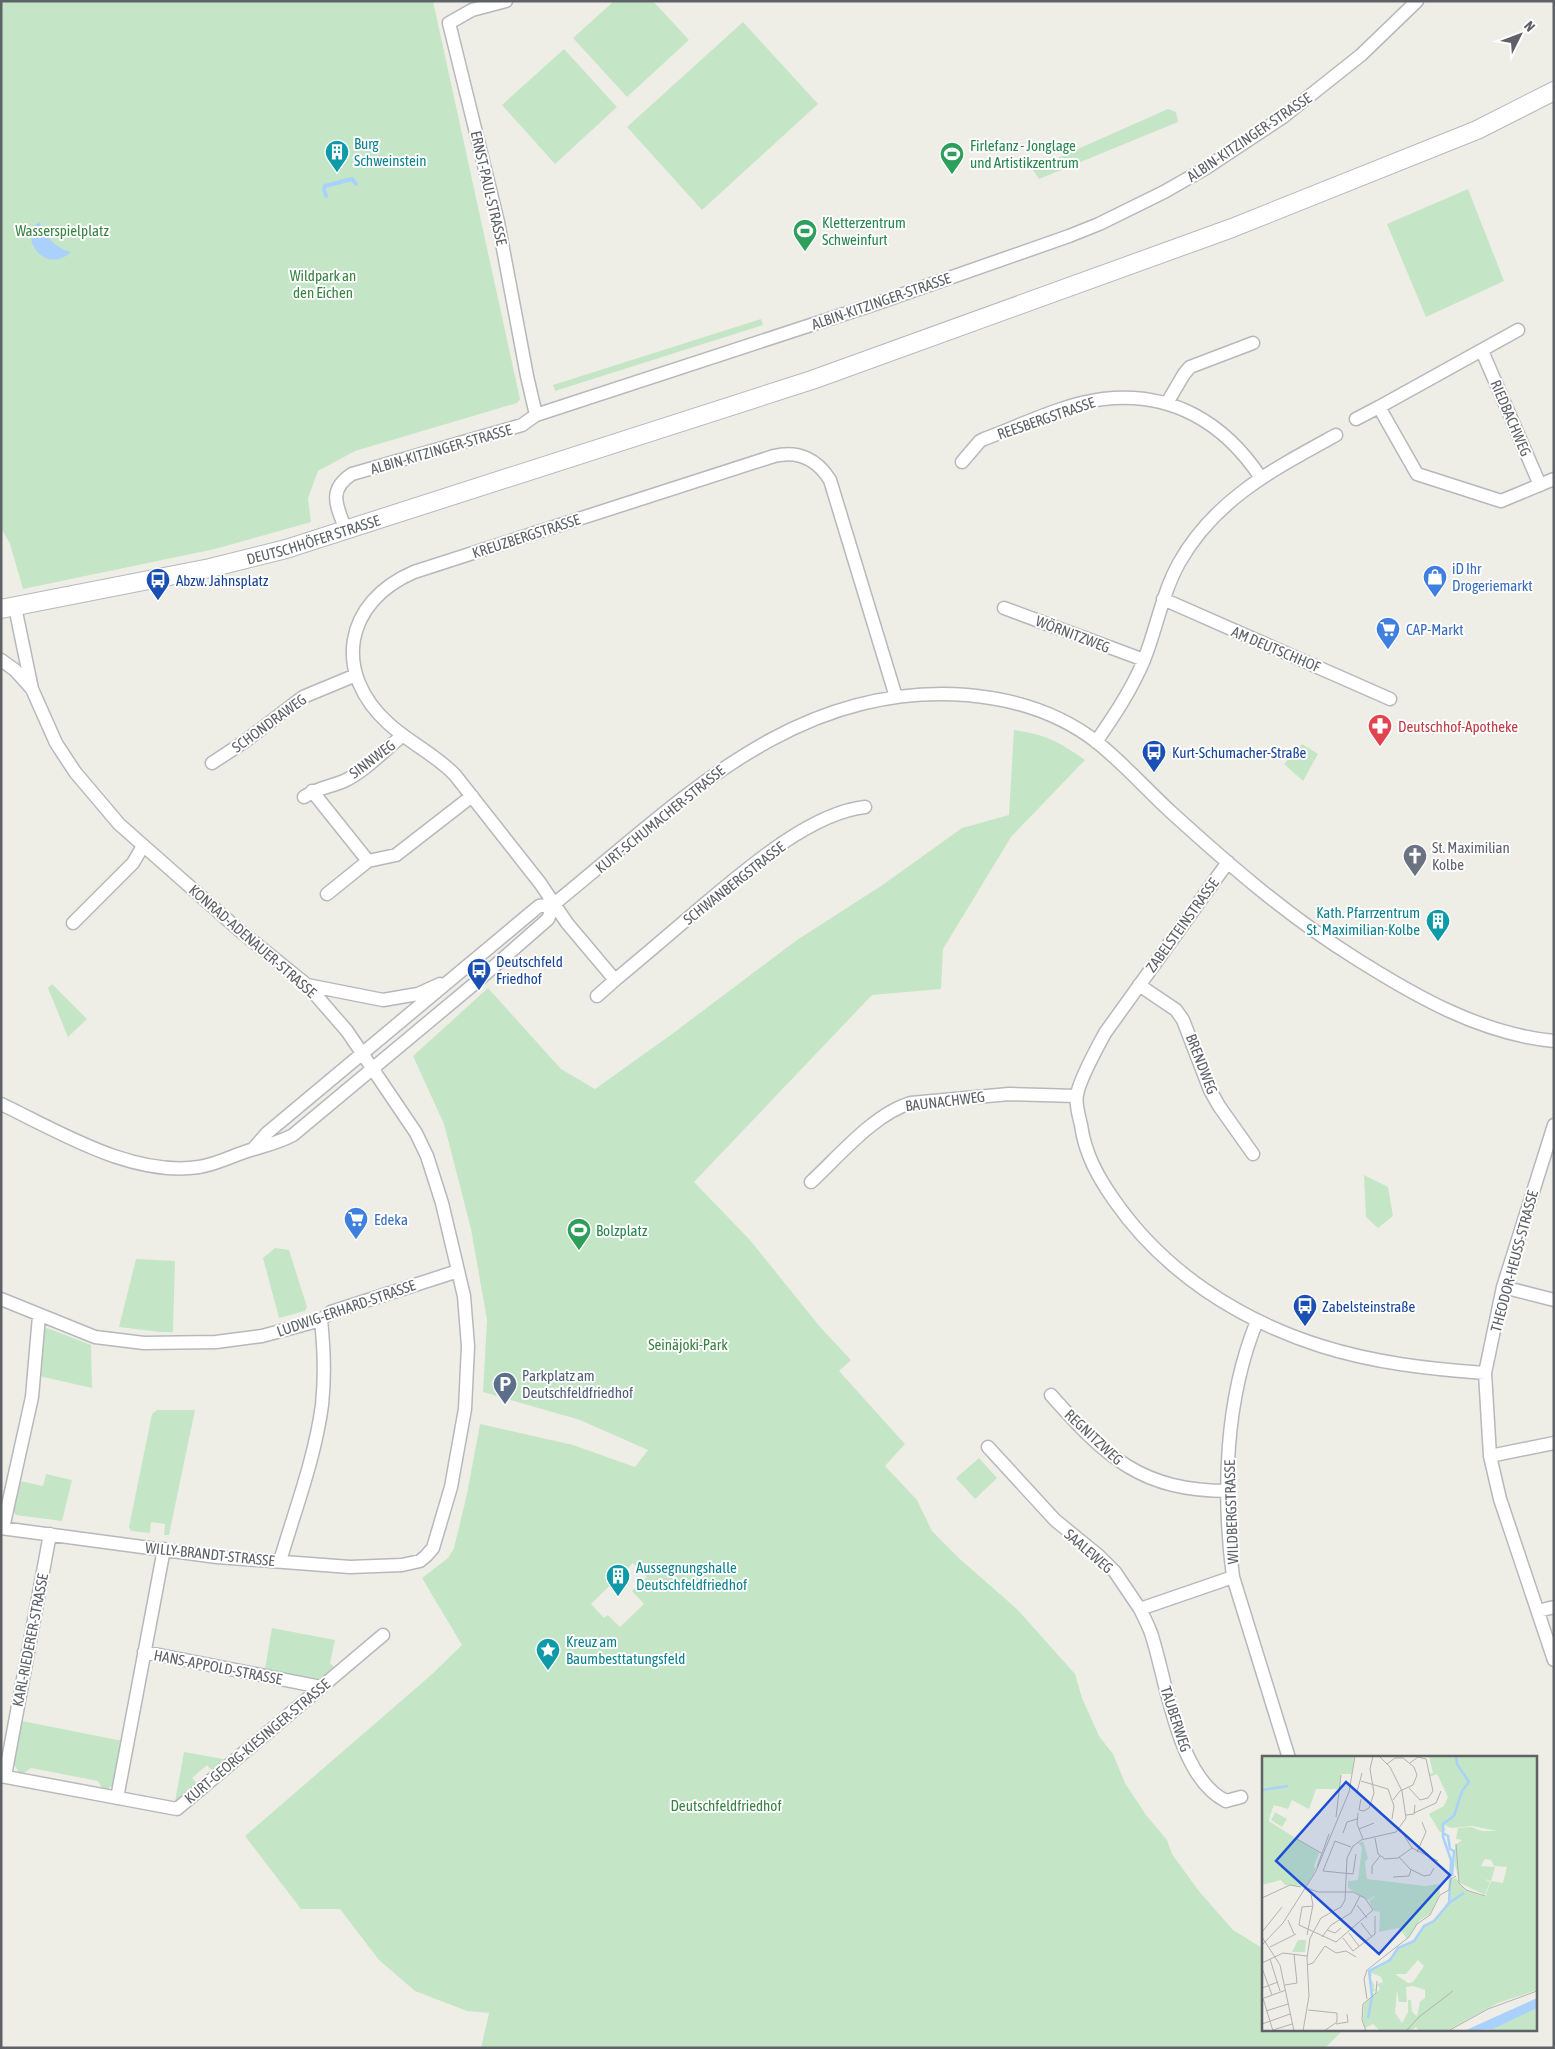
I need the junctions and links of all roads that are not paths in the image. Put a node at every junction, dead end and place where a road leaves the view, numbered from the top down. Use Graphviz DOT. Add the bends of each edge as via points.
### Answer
graph roads {
  1 [pos="506,1"];
  2 [pos="1417,1"];
  3 [pos="1554,91"];
  4 [pos="1518,330"];
  5 [pos="1253,343"];
  6 [pos="1482,351"];
  7 [pos="1167,403"];
  8 [pos="1379,407"];
  9 [pos="536,415"];
  10 [pos="1356,419"];
  11 [pos="1336,435"];
  12 [pos="962,462"];
  13 [pos="1260,478"];
  14 [pos="1554,479"];
  15 [pos="1540,485"];
  16 [pos="346,530"];
  17 [pos="1163,599"];
  18 [pos="8,608"];
  19 [pos="1004,608"];
  20 [pos="1,660"];
  21 [pos="1144,660"];
  22 [pos="356,675"];
  23 [pos="32,689"];
  24 [pos="896,697"];
  25 [pos="1390,699"];
  26 [pos="403,736"];
  27 [pos="1096,742"];
  28 [pos="212,763"];
  29 [pos="472,796"];
  30 [pos="865,807"];
  31 [pos="143,846"];
  32 [pos="368,861"];
  33 [pos="1228,862"];
  34 [pos="327,894"];
  35 [pos="554,904"];
  36 [pos="73,922"];
  37 [pos="453,978"];
  38 [pos="615,980"];
  39 [pos="307,985"];
  40 [pos="1139,985"];
  41 [pos="597,996"];
  42 [pos="1554,1040"];
  43 [pos="363,1053"];
  44 [pos="373,1069"];
  45 [pos="1076,1096"];
  46 [pos="1,1104"];
  47 [pos="1554,1124"];
  48 [pos="253,1149"];
  49 [pos="1253,1154"];
  50 [pos="811,1182"];
  51 [pos="458,1271"];
  52 [pos="1503,1287"];
  53 [pos="1,1299"];
  54 [pos="1554,1300"];
  55 [pos="39,1316"];
  56 [pos="321,1320"];
  57 [pos="1258,1321"];
  58 [pos="1485,1373"];
  59 [pos="1051,1395"];
  60 [pos="1554,1443"];
  61 [pos="988,1446"];
  62 [pos="1490,1456"];
  63 [pos="1229,1491"];
  64 [pos="2,1528"];
  65 [pos="50,1534"];
  66 [pos="164,1550"];
  67 [pos="280,1561"];
  68 [pos="420,1561"];
  69 [pos="1233,1577"];
  70 [pos="1554,1607"];
  71 [pos="1140,1609"];
  72 [pos="1538,1612"];
  73 [pos="383,1635"];
  74 [pos="144,1652"];
  75 [pos="1554,1660"];
  76 [pos="321,1687"];
  77 [pos="1288,1756"];
  78 [pos="3,1776"];
  79 [pos="1241,1797"];
  80 [pos="117,1798"];
  1 -- 9 [label="street, ERNST-PAUL-STRASSE" via="472,10 449,23 498,222"];
  2 -- 9 [label="street, ALBIN-KITZINGER-STRASSE" via="1361,55 1283,117 1206,168 1106,220 875,304"];
  3 -- 16 [label="main road, DEUTSCHHÖFER STRASSE" via="1477,130 1232,228 812,380"];
  4 -- 6 [label="street"];
  5 -- 7 [label="street" via="1190,367"];
  6 -- 8 [label="street"];
  6 -- 15 [label="street, RIEDBACHWEG"];
  7 -- 12 [label="street, REESBERGSTRASSE" via="1124,398 1068,408 980,441"];
  7 -- 13 [label="street, REESBERGSTRASSE" via="1209,423 1232,441"];
  8 -- 10 [label="street"];
  8 -- 15 [label="street" via="1417,474 1501,501"];
  9 -- 16 [label="street, ALBIN-KITZINGER-STRASSE" via="522,426 352,474 339,485 335,499"];
  11 -- 13 [label="street"];
  13 -- 17 [label="street" via="1233,498 1204,527 1179,562"];
  14 -- 15 [label="street"];
  16 -- 18 [label="main road, DEUTSCHHÖFER STRASSE" via="210,568"];
  17 -- 21 [label="street"];
  17 -- 25 [label="street, AM DEUTSCHHOF"];
  18 -- 23 [label="street, KONRAD-ADENAUER-STRASSE"];
  19 -- 21 [label="street, WÖRNITZWEG"];
  20 -- 23 [label="street, KONRAD-ADENAUER-STRASSE"];
  21 -- 27 [label="street" via="1116,713"];
  22 -- 24 [label="street, KREUZBERGSTRASSE" via="352,647 357,624 373,599 399,578 790,453 808,458 830,480"];
  22 -- 26 [label="street, KREUZBERGSTRASSE" via="367,698"];
  22 -- 28 [label="street, SCHONDRAWEG" via="303,697"];
  23 -- 31 [label="street, KONRAD-ADENAUER-STRASSE" via="56,743 75,772 119,824"];
  24 -- 27 [label="street, KURT-SCHUMACHER-STRASSE" via="954,694 1016,702 1072,726"];
  24 -- 35 [label="street, KURT-SCHUMACHER-STRASSE" via="826,715 752,749 695,788"];
  26 -- 29 [label="street, KREUZBERGSTRASSE" via="445,765"];
  26 -- 32 [label="street, SINNWEG" via="344,781 308,794"];
  27 -- 33 [label="street, KURT-SCHUMACHER-STRASSE"];
  29 -- 32 [label="street" via="396,855"];
  29 -- 35 [label="street, KREUZBERGSTRASSE"];
  30 -- 38 [label="street, SCHWANBERGSTRASSE" via="831,817 787,840 752,865"];
  31 -- 36 [label="street" via="133,863"];
  31 -- 39 [label="street, KONRAD-ADENAUER-STRASSE"];
  32 -- 34 [label="street"];
  33 -- 40 [label="street, ZABELSTEINSTRASSE"];
  33 -- 42 [label="street, KURT-SCHUMACHER-STRASSE" via="1315,931 1402,987 1497,1030"];
  35 -- 37 [label="street, KURT-SCHUMACHER-STRASSE" via="539,906"];
  35 -- 38 [label="street"];
  35 -- 44 [label="street, KURT-SCHUMACHER-STRASSE" via="548,919"];
  37 -- 39 [label="street" via="418,994 383,1000"];
  37 -- 43 [label="street, KURT-SCHUMACHER-STRASSE"];
  38 -- 41 [label="street, SCHWANBERGSTRASSE"];
  39 -- 43 [label="street, KONRAD-ADENAUER-STRASSE"];
  40 -- 45 [label="street, ZABELSTEINSTRASSE" via="1093,1054"];
  40 -- 49 [label="street, BRENDWEG" via="1176,1010 1184,1020 1218,1106"];
  43 -- 44 [label="street, KONRAD-ADENAUER-STRASSE"];
  43 -- 48 [label="street, KURT-SCHUMACHER-STRASSE" via="267,1133"];
  44 -- 48 [label="street, KURT-SCHUMACHER-STRASSE" via="293,1135 276,1144"];
  44 -- 51 [label="street, KONRAD-ADENAUER-STRASSE" via="416,1133 427,1156"];
  45 -- 50 [label="street, BAUNACHWEG" via="1009,1094 898,1106 878,1120"];
  45 -- 57 [label="street" via="1090,1161 1122,1211 1149,1243 1183,1274"];
  46 -- 48 [label="street, KURT-SCHUMACHER-STRASSE" via="82,1142 156,1167 169,1169 217,1163"];
  47 -- 52 [label="street, THEODOR-HEUSS-STRASSE"];
  51 -- 56 [label="street, LUDWIG-ERHARD-STRASSE" via="331,1312"];
  51 -- 68 [label="street, KONRAD-ADENAUER-STRASSE" via="467,1323 465,1409 446,1510 433,1548"];
  52 -- 54 [label="street"];
  52 -- 58 [label="street, THEODOR-HEUSS-STRASSE"];
  53 -- 55 [label="street, LUDWIG-ERHARD-STRASSE"];
  55 -- 56 [label="street, LUDWIG-ERHARD-STRASSE" via="95,1336 172,1344 262,1336"];
  55 -- 64 [label="street" via="32,1397"];
  56 -- 67 [label="street" via="324,1368 320,1415 314,1447"];
  57 -- 58 [label="street" via="1322,1346 1381,1362"];
  57 -- 63 [label="street, WILDBERGSTRASSE" via="1242,1363 1233,1414 1229,1441"];
  58 -- 62 [label="street, THEODOR-HEUSS-STRASSE"];
  59 -- 63 [label="street, REGNITZWEG" via="1090,1438 1124,1466 1186,1488"];
  60 -- 62 [label="street"];
  61 -- 71 [label="street, SAALEWEG" via="1055,1520 1115,1572"];
  62 -- 72 [label="street, THEODOR-HEUSS-STRASSE" via="1511,1536"];
  63 -- 69 [label="street, WILDBERGSTRASSE"];
  64 -- 65 [label="street, WILLY-BRANDT-STRASSE"];
  65 -- 66 [label="street, WILLY-BRANDT-STRASSE"];
  65 -- 78 [label="street, KARL-RIEDERER-STRASSE"];
  66 -- 67 [label="street, WILLY-BRANDT-STRASSE"];
  66 -- 74 [label="street, HANS-APPOLD-STRASSE"];
  67 -- 68 [label="street, WILLY-BRANDT-STRASSE" via="350,1567"];
  69 -- 71 [label="street"];
  69 -- 77 [label="street, WILDBERGSTRASSE"];
  70 -- 72 [label="street"];
  71 -- 79 [label="street, TAUBERWEG" via="1151,1634 1190,1762 1217,1797 1226,1801"];
  72 -- 75 [label="street, THEODOR-HEUSS-STRASSE"];
  73 -- 76 [label="street, KURT-GEORG-KIESINGER-STRASSE"];
  74 -- 76 [label="street, HANS-APPOLD-STRASSE"];
  74 -- 80 [label="street, HANS-APPOLD-STRASSE"];
  76 -- 80 [label="street, KURT-GEORG-KIESINGER-STRASSE" via="178,1809"];
  78 -- 80 [label="street, KURT-GEORG-KIESINGER-STRASSE"];
}
